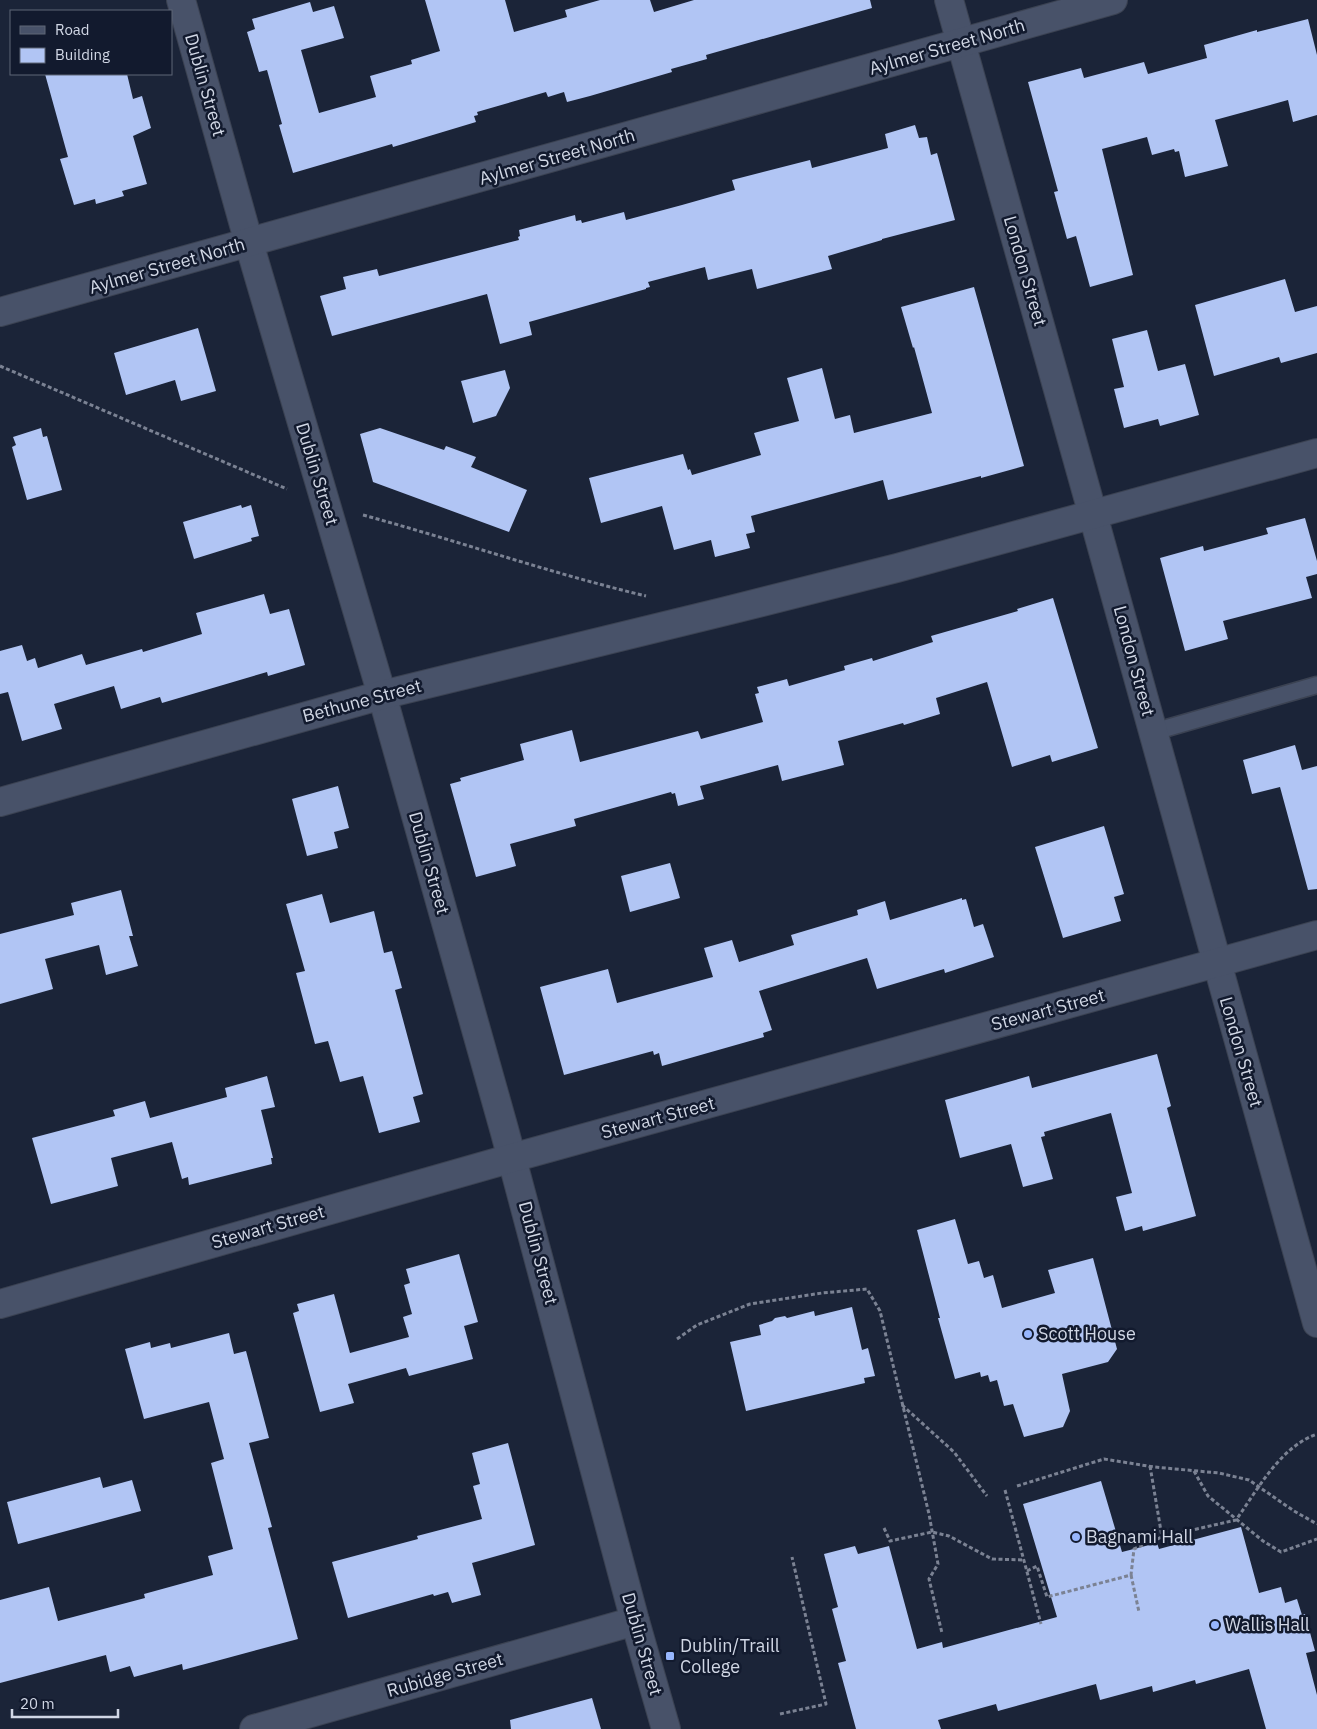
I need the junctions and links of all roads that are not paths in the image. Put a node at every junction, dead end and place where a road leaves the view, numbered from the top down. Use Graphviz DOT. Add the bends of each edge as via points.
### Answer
graph roads {
  1 [pos="181,0"];
  2 [pos="949,0"];
  3 [pos="1113,0"];
  4 [pos="961,44"];
  5 [pos="248,243"];
  6 [pos="0,312"];
  7 [pos="1317,453"];
  8 [pos="1093,515"];
  9 [pos="1317,685"];
  10 [pos="382,695"];
  11 [pos="1153,732"];
  12 [pos="0,802"];
  13 [pos="1317,935"];
  14 [pos="1217,964"];
  15 [pos="512,1158"];
  16 [pos="0,1304"];
  17 [pos="1317,1323"];
  18 [pos="635,1621"];
  19 [pos="254,1729"];
  20 [pos="666,1729"];
  1 -- 5 [label="street, Dublin Street"];
  2 -- 4 [label="street, London Street"];
  3 -- 4 [label="street, Aylmer Street North"];
  4 -- 5 [label="street, Aylmer Street North"];
  4 -- 8 [label="street, London Street"];
  5 -- 6 [label="street, Aylmer Street North"];
  5 -- 10 [label="street, Dublin Street"];
  7 -- 8 [label="street, Bethune Street"];
  8 -- 10 [label="street, Bethune Street" via="726,612"];
  8 -- 11 [label="street, London Street"];
  9 -- 11 [label="lane"];
  10 -- 12 [label="street, Bethune Street"];
  10 -- 15 [label="street, Dublin Street"];
  11 -- 14 [label="street, London Street"];
  13 -- 14 [label="street, Stewart Street"];
  14 -- 15 [label="street, Stewart Street"];
  14 -- 17 [label="street, London Street"];
  15 -- 16 [label="street, Stewart Street"];
  15 -- 18 [label="street, Dublin Street"];
  18 -- 19 [label="street, Rubidge Street"];
  18 -- 20 [label="street, Dublin Street"];
}
